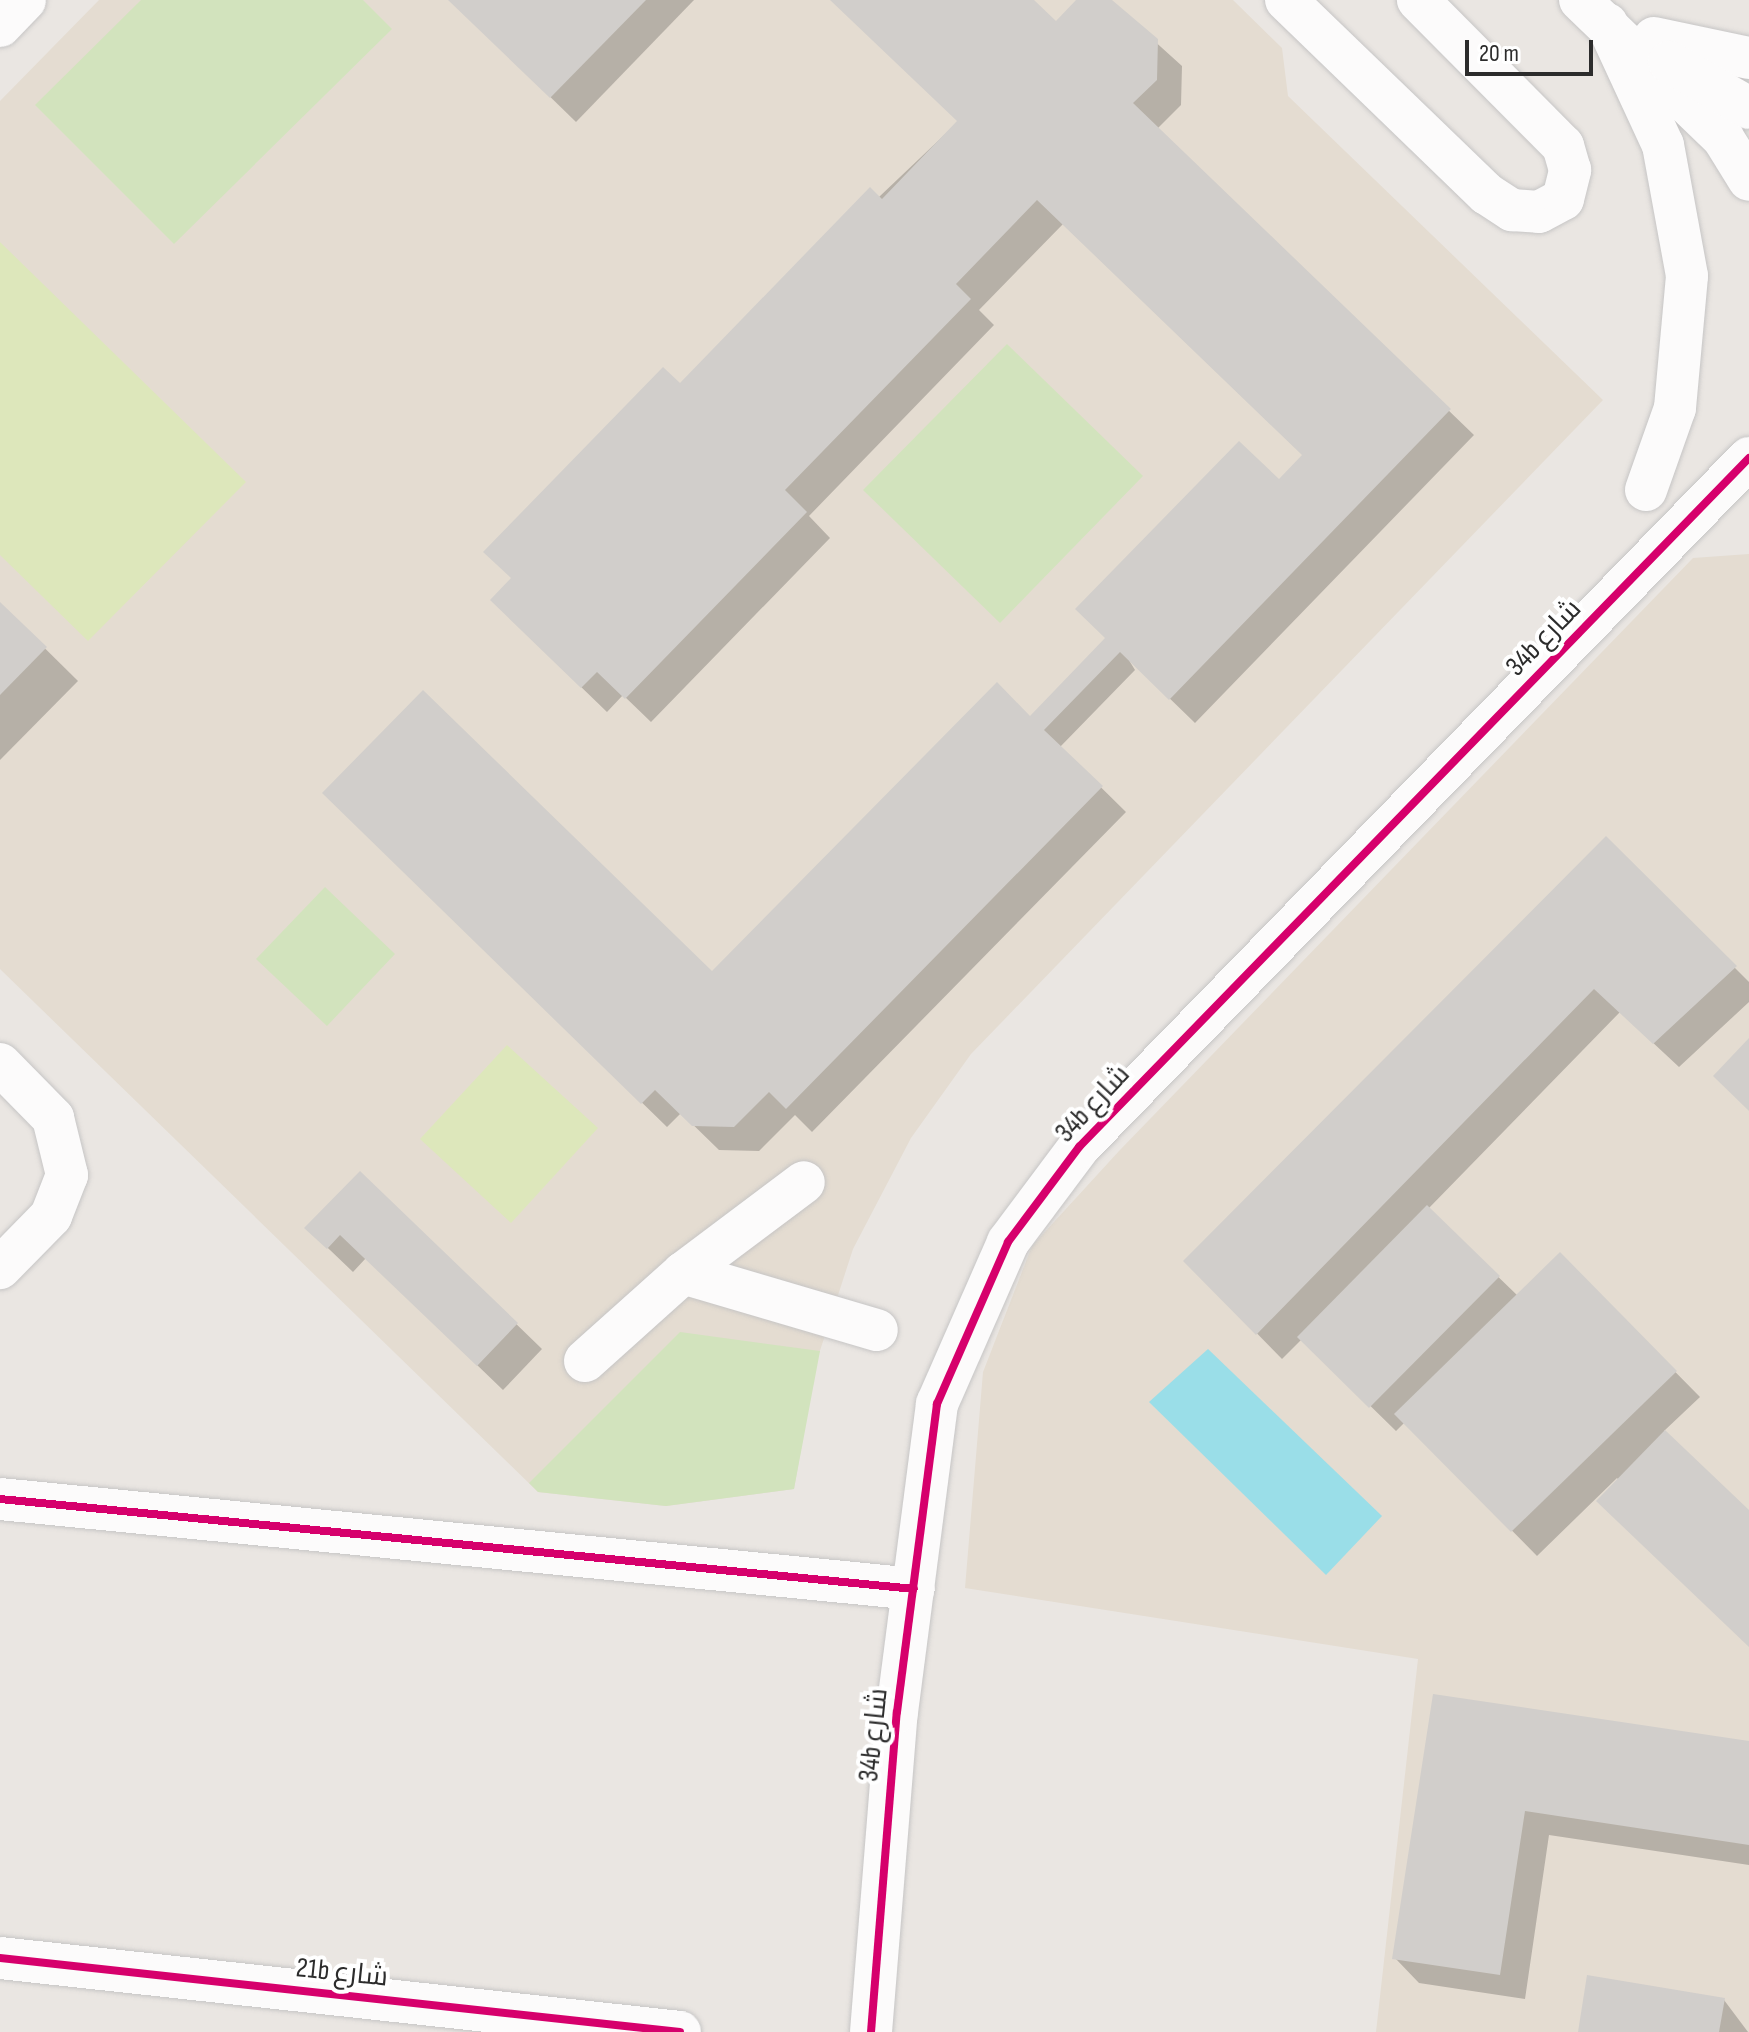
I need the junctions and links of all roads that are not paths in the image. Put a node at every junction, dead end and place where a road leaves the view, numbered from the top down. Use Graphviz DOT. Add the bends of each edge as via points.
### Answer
graph roads {
  1 [pos="25,0"];
  2 [pos="1286,0"];
  3 [pos="1418,0"];
  4 [pos="1594,12"];
  5 [pos="0,26"];
  6 [pos="1749,58"];
  7 [pos="1749,108"];
  8 [pos="1749,180"];
  9 [pos="1749,431"];
  10 [pos="1749,458"];
  11 [pos="1718,488"];
  12 [pos="1646,490"];
  13 [pos="0,1064"];
  14 [pos="804,1182"];
  15 [pos="0,1268"];
  16 [pos="683,1273"];
  17 [pos="877,1330"];
  18 [pos="585,1361"];
  19 [pos="0,1499"];
  20 [pos="914,1589"];
  21 [pos="0,1958"];
  22 [pos="546,2025"];
  23 [pos="680,2032"];
  24 [pos="871,2032"];
  1 -- 5 [label="street"];
  2 -- 3 [label="street" via="1487,194 1512,210 1539,212 1563,199 1570,170 1563,146"];
  4 -- 6 [label="street"];
  4 -- 7 [label="street"];
  4 -- 8 [label="street" via="1723,138"];
  4 -- 12 [label="street" via="1663,145 1687,276 1675,408"];
  9 -- 11 [label="street, 34b شارع"];
  10 -- 11 [label="street, 34b شارع"];
  11 -- 20 [label="street, 34b شارع" via="1079,1147 1008,1242 937,1404"];
  13 -- 15 [label="street" via="53,1118 67,1175 51,1216"];
  14 -- 16 [label="street"];
  16 -- 17 [label="street"];
  16 -- 18 [label="street"];
  19 -- 20 [label="street"];
  20 -- 24 [label="street, 34b شارع"];
  21 -- 22 [label="street, 21b شارع"];
  22 -- 23 [label="street, 21b شارع"];
}
